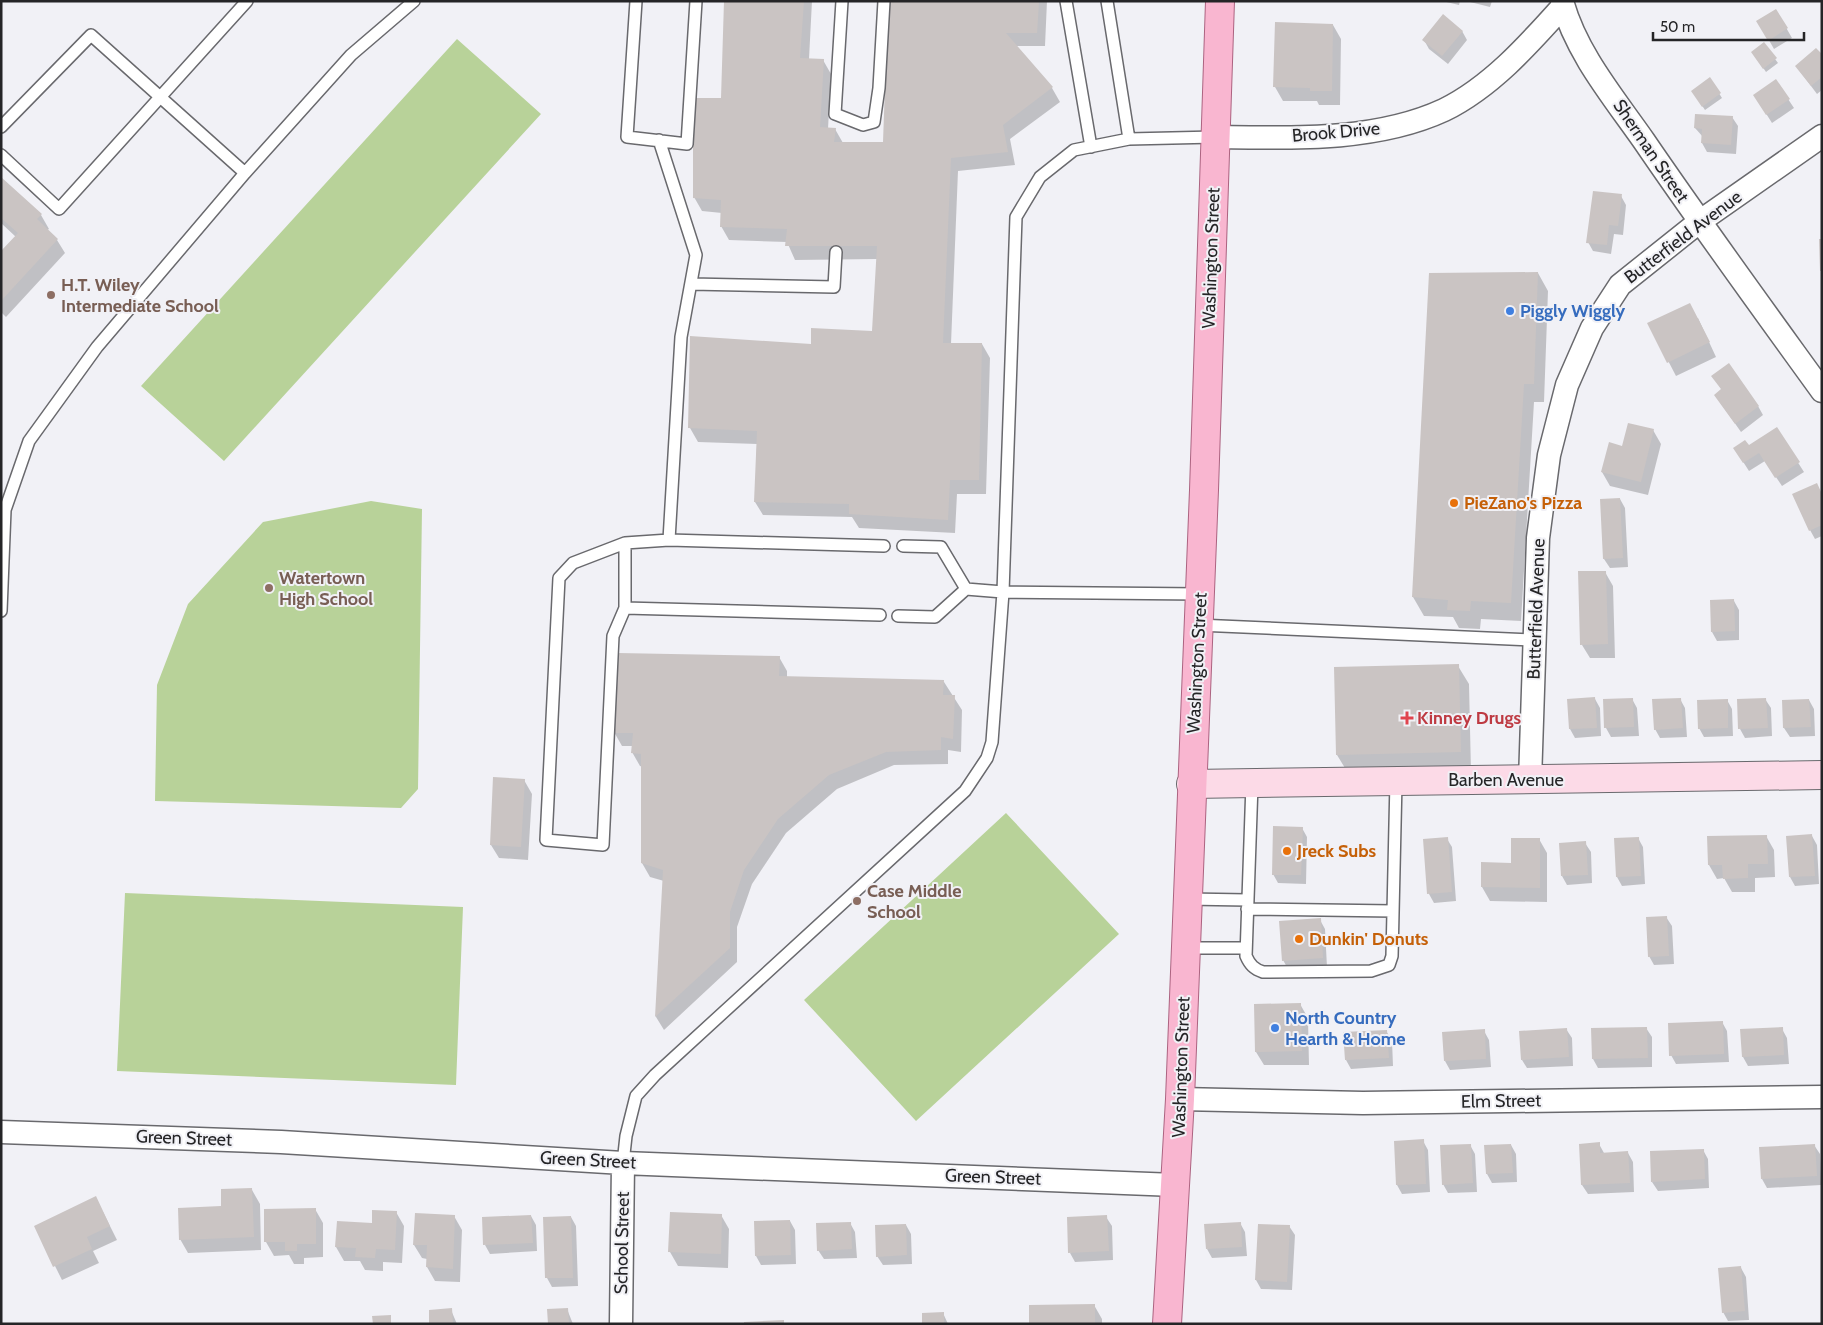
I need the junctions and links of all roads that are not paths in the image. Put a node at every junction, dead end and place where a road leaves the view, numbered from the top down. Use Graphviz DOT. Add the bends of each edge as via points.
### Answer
graph roads {
  1 [pos="247,1"];
  2 [pos="414,1"];
  3 [pos="636,1"];
  4 [pos="696,1"];
  5 [pos="842,1"];
  6 [pos="884,1"];
  7 [pos="1066,1"];
  8 [pos="1106,1"];
  9 [pos="1220,1"];
  10 [pos="1563,4"];
  11 [pos="161,97"];
  12 [pos="1,127"];
  13 [pos="1822,136"];
  14 [pos="1215,137"];
  15 [pos="1129,139"];
  16 [pos="658,140"];
  17 [pos="1091,147"];
  18 [pos="1,155"];
  19 [pos="246,173"];
  20 [pos="1699,222"];
  21 [pos="836,252"];
  22 [pos="691,284"];
  23 [pos="1822,391"];
  24 [pos="670,540"];
  25 [pos="625,543"];
  26 [pos="884,546"];
  27 [pos="903,546"];
  28 [pos="966,589"];
  29 [pos="1003,592"];
  30 [pos="1200,594"];
  31 [pos="625,608"];
  32 [pos="1,611"];
  33 [pos="880,615"];
  34 [pos="898,616"];
  35 [pos="1198,626"];
  36 [pos="1534,640"];
  37 [pos="1822,775"];
  38 [pos="1396,781"];
  39 [pos="1530,781"];
  40 [pos="1191,784"];
  41 [pos="1252,784"];
  42 [pos="1187,899"];
  43 [pos="1247,904"];
  44 [pos="1393,911"];
  45 [pos="1186,948"];
  46 [pos="1246,948"];
  47 [pos="1822,1097"];
  48 [pos="1180,1099"];
  49 [pos="1,1132"];
  50 [pos="623,1163"];
  51 [pos="1175,1185"];
  52 [pos="621,1324"];
  53 [pos="1167,1324"];
  1 -- 11 [label="lane"];
  2 -- 19 [label="lane" via="351,55"];
  3 -- 16 [label="lane" via="627,136"];
  4 -- 16 [label="lane" via="687,144"];
  5 -- 6 [label="lane" via="835,114 862,125 874,122"];
  7 -- 17 [label="lane"];
  8 -- 15 [label="lane"];
  9 -- 14 [label="main road, Washington Street"];
  10 -- 14 [label="street, Brook Drive" via="1531,42 1479,88 1445,109 1418,120 1366,132"];
  10 -- 20 [label="street, Sherman Street" via="1587,59"];
  11 -- 12 [label="lane" via="91,35"];
  11 -- 18 [label="lane" via="59,210"];
  11 -- 19 [label="lane"];
  13 -- 20 [label="street, Butterfield Avenue"];
  14 -- 15 [label="lane"];
  14 -- 30 [label="main road, Washington Street"];
  15 -- 17 [label="lane"];
  16 -- 22 [label="lane" via="696,255"];
  17 -- 29 [label="lane" via="1074,150 1040,177 1016,217"];
  19 -- 32 [label="lane" via="96,347 29,441 5,510"];
  20 -- 23 [label="street, Sherman Street"];
  20 -- 36 [label="street, Butterfield Avenue" via="1620,285 1592,328 1567,385 1548,464 1538,538"];
  21 -- 22 [label="lane" via="834,287"];
  22 -- 24 [label="lane" via="680,337"];
  24 -- 25 [label="lane"];
  24 -- 26 [label="lane"];
  25 -- 31 [label="lane"];
  25 -- 31 [label="lane" via="573,563 558,578 546,840 604,845 613,636"];
  27 -- 28 [label="lane" via="941,548"];
  28 -- 29 [label="lane"];
  28 -- 34 [label="lane" via="935,617"];
  29 -- 30 [label="lane"];
  29 -- 50 [label="lane" via="992,742 987,758 965,791 655,1074 636,1096"];
  30 -- 35 [label="main road, Washington Street"];
  31 -- 33 [label="lane"];
  35 -- 36 [label="lane"];
  35 -- 40 [label="main road, Washington Street"];
  36 -- 39 [label="street, Butterfield Avenue"];
  37 -- 39 [label="street, Barben Avenue"];
  38 -- 39 [label="street, Barben Avenue"];
  38 -- 41 [label="street, Barben Avenue"];
  38 -- 44 [label="lane"];
  40 -- 41 [label="street, Barben Avenue"];
  40 -- 42 [label="main road, Washington Street"];
  41 -- 43 [label="lane"];
  42 -- 43 [label="lane"];
  42 -- 45 [label="main road, Washington Street"];
  43 -- 44 [label="lane"];
  43 -- 46 [label="lane"];
  44 -- 46 [label="lane" via="1392,956 1389,965 1382,969 1263,972 1255,970 1249,963"];
  45 -- 46 [label="lane"];
  45 -- 48 [label="main road, Washington Street"];
  47 -- 48 [label="street, Elm Street" via="1362,1103"];
  48 -- 51 [label="main road, Washington Street"];
  49 -- 50 [label="street, Green Street" via="281,1142"];
  50 -- 51 [label="street, Green Street"];
  50 -- 52 [label="street, School Street"];
  51 -- 53 [label="main road, Washington Street"];
}
